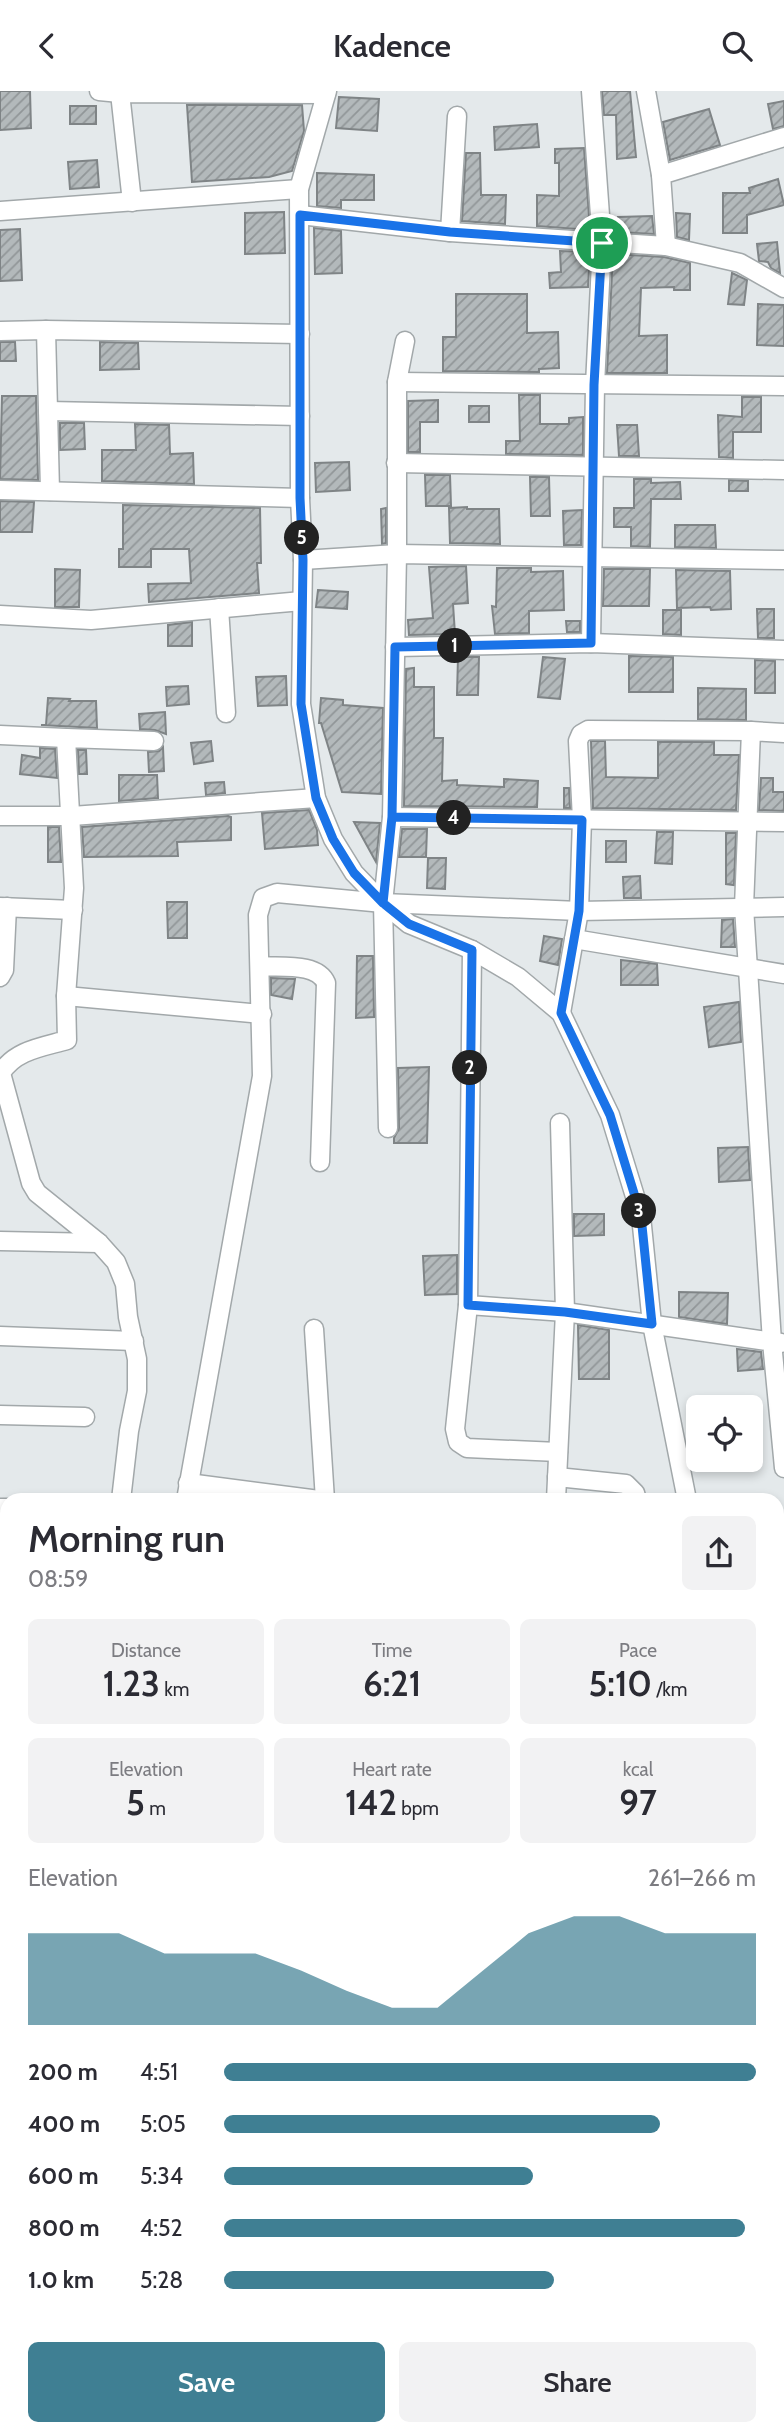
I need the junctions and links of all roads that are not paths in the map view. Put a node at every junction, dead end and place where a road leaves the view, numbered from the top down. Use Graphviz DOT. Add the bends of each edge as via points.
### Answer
graph roads {
  1 [pos="99,91"];
  2 [pos="591,91"];
  3 [pos="646,91"];
  4 [pos="120,93"];
  5 [pos="327,93"];
  6 [pos="457,116"];
  7 [pos="784,137"];
  8 [pos="661,175"];
  9 [pos="299,189"];
  10 [pos="132,202"];
  11 [pos="0,211"];
  12 [pos="300,215"];
  13 [pos="450,232"];
  14 [pos="602,243"];
  15 [pos="666,246"];
  16 [pos="784,288"];
  17 [pos="46,330"];
  18 [pos="0,331"];
  19 [pos="300,334"];
  20 [pos="405,341"];
  21 [pos="397,382"];
  22 [pos="594,385"];
  23 [pos="784,386"];
  24 [pos="48,411"];
  25 [pos="300,416"];
  26 [pos="396,463"];
  27 [pos="594,467"];
  28 [pos="784,470"];
  29 [pos="0,490"];
  30 [pos="50,491"];
  31 [pos="300,498"];
  32 [pos="397,554"];
  33 [pos="591,558"];
  34 [pos="303,560"];
  35 [pos="784,560"];
  36 [pos="302,601"];
  37 [pos="219,608"];
  38 [pos="0,615"];
  39 [pos="591,643"];
  40 [pos="395,647"];
  41 [pos="784,650"];
  42 [pos="226,713"];
  43 [pos="751,731"];
  44 [pos="784,733"];
  45 [pos="0,735"];
  46 [pos="65,738"];
  47 [pos="154,741"];
  48 [pos="316,798"];
  49 [pos="0,816"];
  50 [pos="72,816"];
  51 [pos="392,817"];
  52 [pos="582,820"];
  53 [pos="749,821"];
  54 [pos="784,822"];
  55 [pos="383,903"];
  56 [pos="4,907"];
  57 [pos="744,907"];
  58 [pos="784,907"];
  59 [pos="73,910"];
  60 [pos="579,911"];
  61 [pos="574,939"];
  62 [pos="472,950"];
  63 [pos="260,966"];
  64 [pos="749,968"];
  65 [pos="784,974"];
  66 [pos="0,977"];
  67 [pos="66,996"];
  68 [pos="561,1013"];
  69 [pos="262,1014"];
  70 [pos="561,1122"];
  71 [pos="388,1128"];
  72 [pos="320,1162"];
  73 [pos="0,1241"];
  74 [pos="99,1243"];
  75 [pos="468,1305"];
  76 [pos="565,1312"];
  77 [pos="652,1324"];
  78 [pos="314,1329"];
  79 [pos="0,1336"];
  80 [pos="134,1341"];
  81 [pos="778,1343"];
  82 [pos="0,1415"];
  83 [pos="85,1417"];
  84 [pos="558,1452"];
  85 [pos="784,1468"];
  86 [pos="557,1477"];
  87 [pos="187,1492"];
  88 [pos="122,1493"];
  89 [pos="325,1493"];
  90 [pos="556,1493"];
  91 [pos="635,1493"];
  92 [pos="686,1493"];
  1 -- 4 [label="street"];
  2 -- 14 [label="street"];
  3 -- 8 [label="street"];
  4 -- 5 [label="street"];
  4 -- 10 [label="street"];
  5 -- 9 [label="street"];
  6 -- 13 [label="street"];
  7 -- 8 [label="street"];
  8 -- 15 [label="street"];
  9 -- 10 [label="street"];
  9 -- 12 [label="street"];
  10 -- 11 [label="street"];
  12 -- 13 [label="street"];
  12 -- 19 [label="street"];
  13 -- 14 [label="street"];
  14 -- 15 [label="street"];
  14 -- 22 [label="street"];
  15 -- 16 [label="street" via="740,263"];
  17 -- 18 [label="street"];
  17 -- 19 [label="street"];
  17 -- 24 [label="street"];
  19 -- 25 [label="street"];
  20 -- 21 [label="street"];
  21 -- 22 [label="street"];
  21 -- 26 [label="street"];
  22 -- 23 [label="street"];
  22 -- 27 [label="street"];
  24 -- 25 [label="street"];
  24 -- 30 [label="street"];
  25 -- 31 [label="street"];
  26 -- 27 [label="street"];
  26 -- 32 [label="street"];
  27 -- 28 [label="street"];
  27 -- 33 [label="street"];
  29 -- 30 [label="street"];
  30 -- 31 [label="street"];
  31 -- 34 [label="street"];
  32 -- 33 [label="street"];
  32 -- 34 [label="street"];
  32 -- 40 [label="street"];
  33 -- 35 [label="street"];
  33 -- 39 [label="street"];
  34 -- 36 [label="street"];
  36 -- 37 [label="street"];
  36 -- 48 [label="street" via="301,704"];
  37 -- 38 [label="street" via="91,620"];
  37 -- 42 [label="street"];
  39 -- 40 [label="street"];
  39 -- 41 [label="street"];
  40 -- 51 [label="street"];
  43 -- 44 [label="street"];
  43 -- 52 [label="street" via="588,730 578,741"];
  43 -- 53 [label="street"];
  45 -- 46 [label="street"];
  46 -- 47 [label="street"];
  46 -- 50 [label="street"];
  48 -- 50 [label="street"];
  48 -- 55 [label="street" via="354,873"];
  49 -- 50 [label="street"];
  50 -- 59 [label="street"];
  51 -- 52 [label="street"];
  51 -- 55 [label="street"];
  52 -- 53 [label="street"];
  52 -- 60 [label="street"];
  53 -- 54 [label="street"];
  53 -- 57 [label="street"];
  55 -- 60 [label="street"];
  55 -- 62 [label="street" via="409,924"];
  55 -- 63 [label="street" via="277,893 263,898 258,915"];
  55 -- 71 [label="street"];
  56 -- 59 [label="street"];
  56 -- 66 [label="street" via="4,970"];
  57 -- 58 [label="street"];
  57 -- 60 [label="street"];
  57 -- 64 [label="street"];
  59 -- 67 [label="street"];
  60 -- 61 [label="street"];
  61 -- 64 [label="street"];
  61 -- 68 [label="street"];
  62 -- 68 [label="street" via="518,977"];
  62 -- 75 [label="street"];
  63 -- 69 [label="street"];
  63 -- 72 [label="street" via="314,970 326,983"];
  64 -- 65 [label="street"];
  64 -- 81 [label="street"];
  67 -- 69 [label="street"];
  67 -- 74 [label="street" via="67,1040 20,1054 1,1073 31,1183 37,1193"];
  68 -- 77 [label="street" via="610,1115 641,1216"];
  69 -- 87 [label="street" via="262,1076"];
  70 -- 76 [label="street"];
  73 -- 74 [label="street"];
  74 -- 80 [label="street" via="116,1262 125,1284"];
  75 -- 76 [label="street"];
  75 -- 84 [label="street" via="457,1442 467,1447"];
  76 -- 77 [label="street"];
  76 -- 84 [label="street"];
  77 -- 81 [label="street"];
  77 -- 92 [label="street"];
  78 -- 89 [label="street"];
  79 -- 80 [label="street"];
  80 -- 88 [label="street" via="137,1391"];
  81 -- 85 [label="street"];
  82 -- 83 [label="street"];
  84 -- 86 [label="street"];
  86 -- 90 [label="street"];
  86 -- 91 [label="street" via="626,1484"];
}
